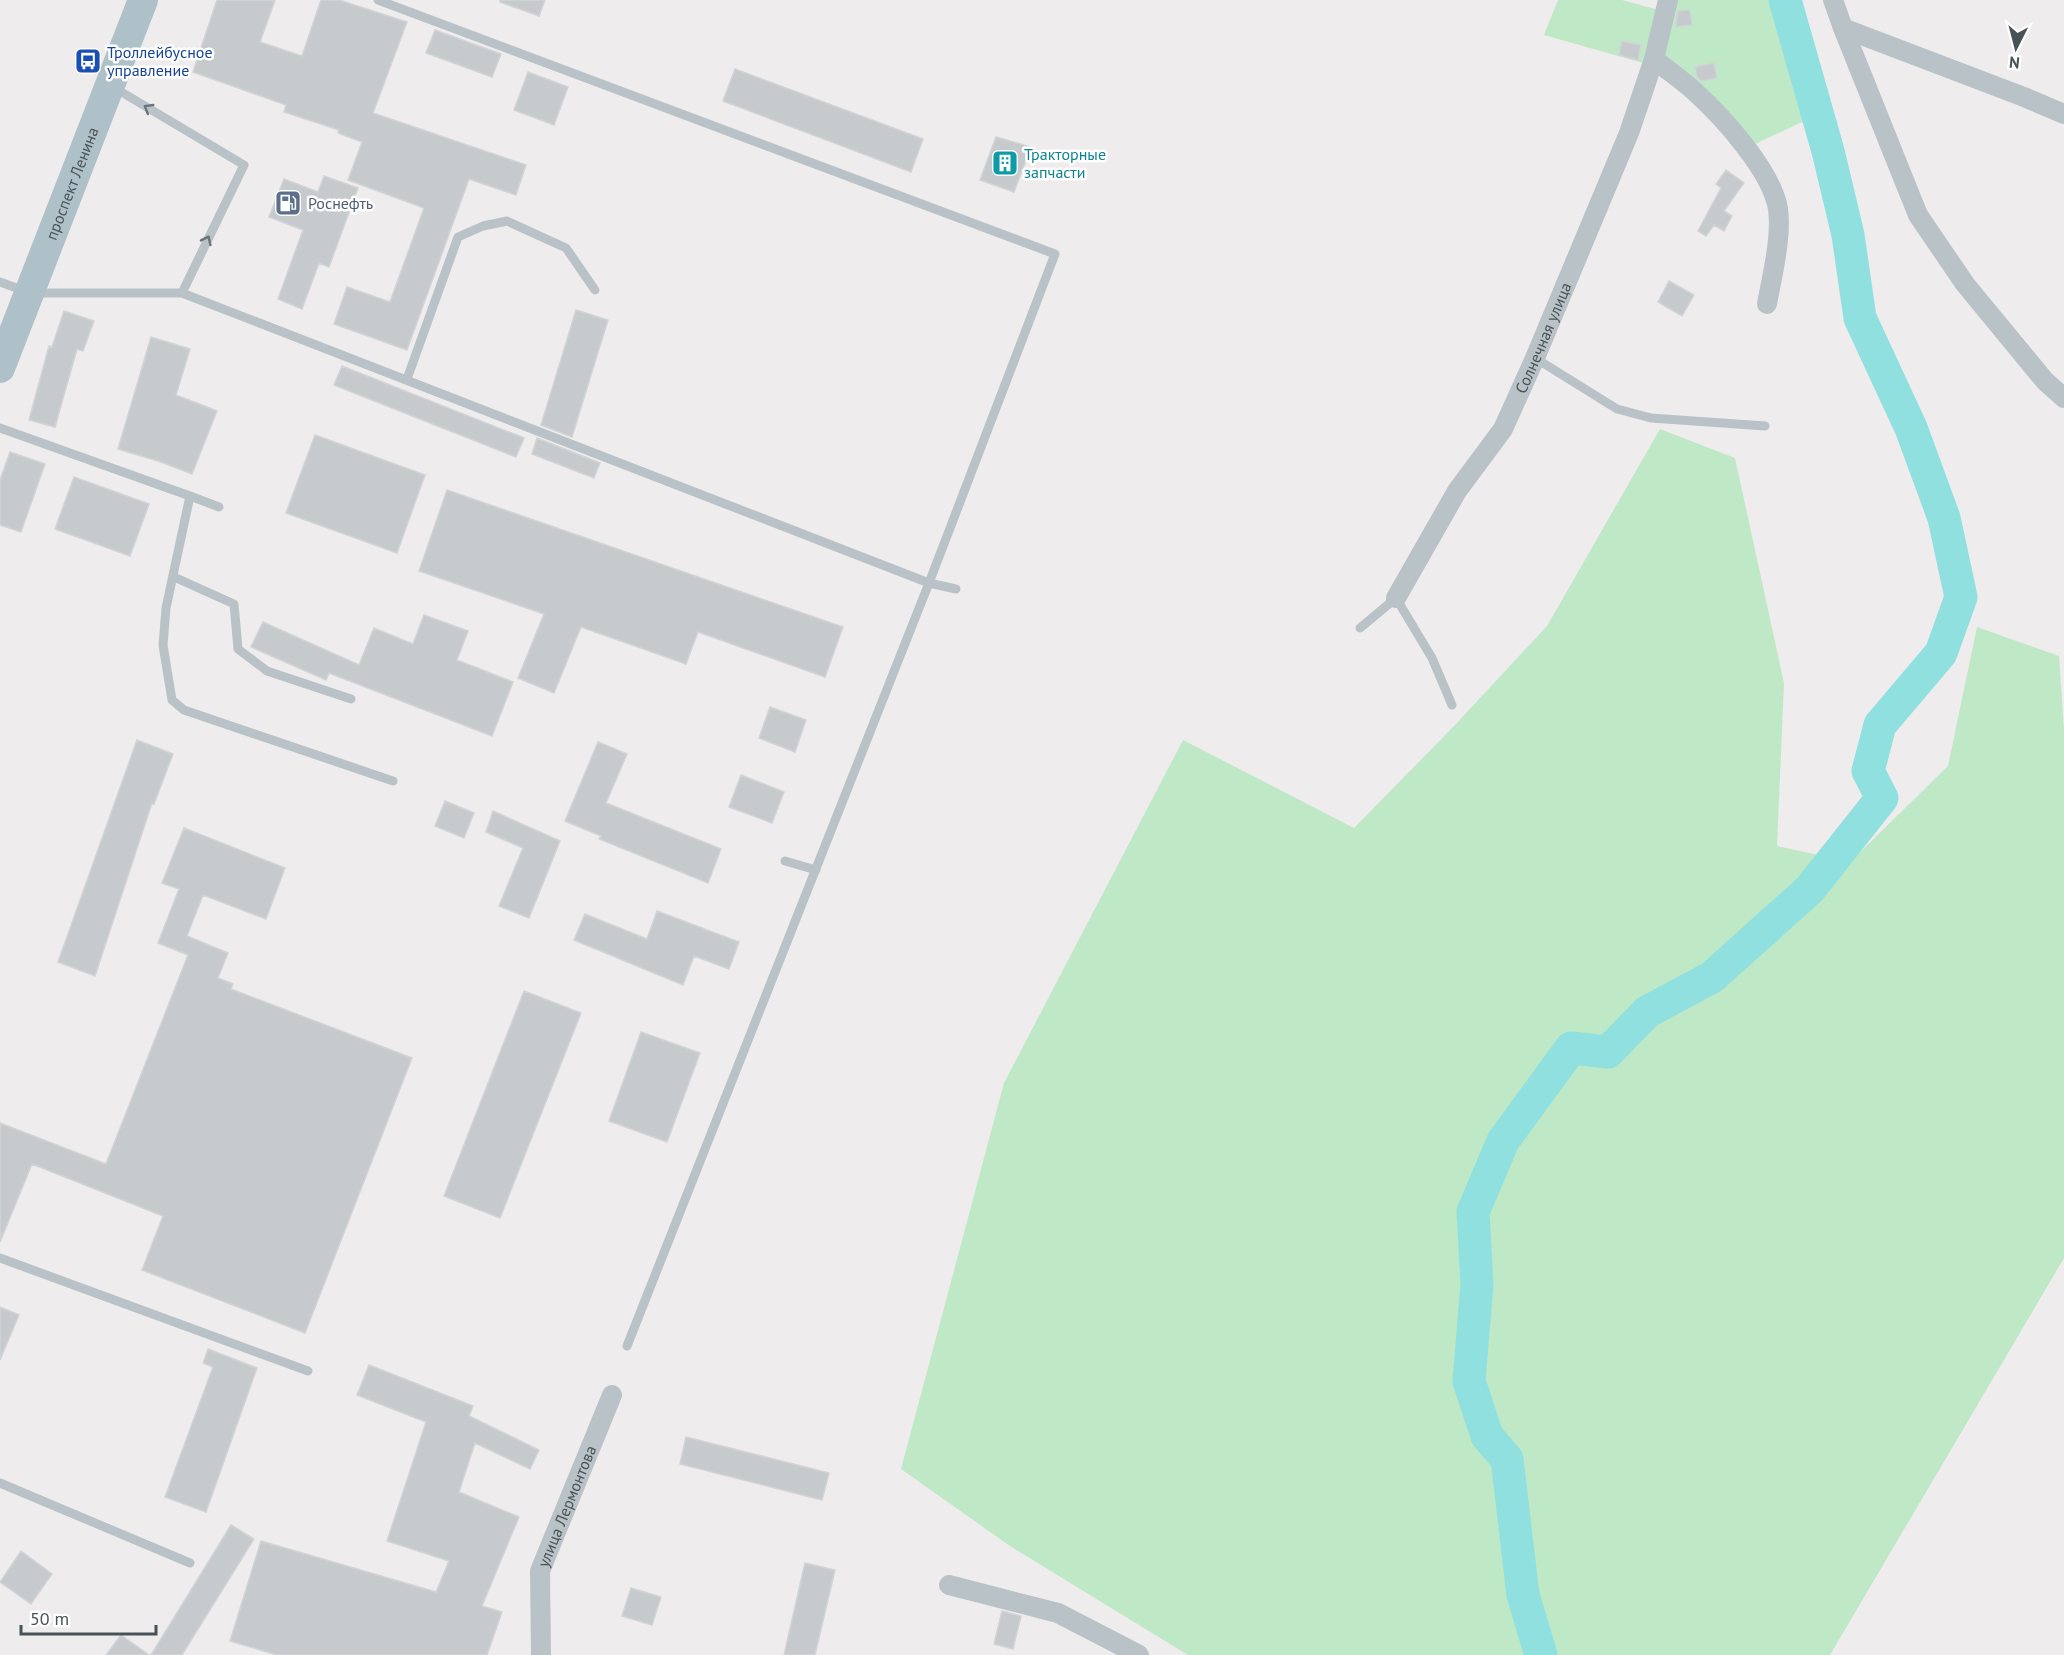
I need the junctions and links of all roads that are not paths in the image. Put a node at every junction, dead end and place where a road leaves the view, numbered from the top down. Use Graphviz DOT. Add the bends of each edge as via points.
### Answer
graph roads {
  1 [pos="143,0"];
  2 [pos="378,0"];
  3 [pos="1668,0"];
  4 [pos="1833,0"];
  5 [pos="1844,28"];
  6 [pos="1654,59"];
  7 [pos="111,86"];
  8 [pos="2064,114"];
  9 [pos="0,282"];
  10 [pos="595,290"];
  11 [pos="30,293"];
  12 [pos="182,293"];
  13 [pos="1767,304"];
  14 [pos="1535,358"];
  15 [pos="0,368"];
  16 [pos="407,379"];
  17 [pos="2064,398"];
  18 [pos="1765,426"];
  19 [pos="0,428"];
  20 [pos="190,496"];
  21 [pos="219,507"];
  22 [pos="174,577"];
  23 [pos="929,583"];
  24 [pos="956,589"];
  25 [pos="1396,598"];
  26 [pos="1360,628"];
  27 [pos="351,699"];
  28 [pos="1452,705"];
  29 [pos="393,781"];
  30 [pos="785,861"];
  31 [pos="816,870"];
  32 [pos="0,1257"];
  33 [pos="627,1346"];
  34 [pos="308,1371"];
  35 [pos="612,1395"];
  36 [pos="0,1483"];
  37 [pos="190,1563"];
  38 [pos="949,1585"];
  39 [pos="542,1655"];
  40 [pos="1139,1655"];
  1 -- 7 [label="main road, проспект Ленина"];
  2 -- 23 [label="lane" via="1055,254"];
  3 -- 6 [label="street, Солнечная улица"];
  4 -- 5 [label="street"];
  5 -- 8 [label="street"];
  5 -- 17 [label="street" via="1918,215 1965,284 2045,381"];
  6 -- 13 [label="street" via="1694,91 1732,131 1769,184 1778,208 1778,236"];
  6 -- 14 [label="street, Солнечная улица" via="1629,133"];
  7 -- 11 [label="main road, проспект Ленина"];
  12 -- 7 [label="lane, one-way" via="244,165"];
  9 -- 11 [label="lane"];
  10 -- 16 [label="lane" via="566,248 507,221 458,237"];
  11 -- 12 [label="lane"];
  11 -- 15 [label="main road, проспект Ленина"];
  12 -- 16 [label="lane"];
  14 -- 18 [label="lane" via="1617,409 1651,418"];
  14 -- 25 [label="street, Солнечная улица" via="1503,429 1457,491"];
  16 -- 23 [label="lane"];
  19 -- 20 [label="lane"];
  20 -- 21 [label="lane"];
  20 -- 22 [label="lane"];
  22 -- 27 [label="lane" via="234,604 238,649 267,671"];
  22 -- 29 [label="lane" via="163,645 172,700 184,710"];
  23 -- 24 [label="lane"];
  23 -- 31 [label="lane"];
  25 -- 26 [label="lane"];
  25 -- 28 [label="lane" via="1432,658"];
  30 -- 31 [label="lane"];
  31 -- 33 [label="lane"];
  32 -- 34 [label="lane"];
  35 -- 39 [label="street, улица Лермонтова" via="540,1571"];
  36 -- 37 [label="lane"];
  38 -- 40 [label="street" via="1058,1612"];
}
